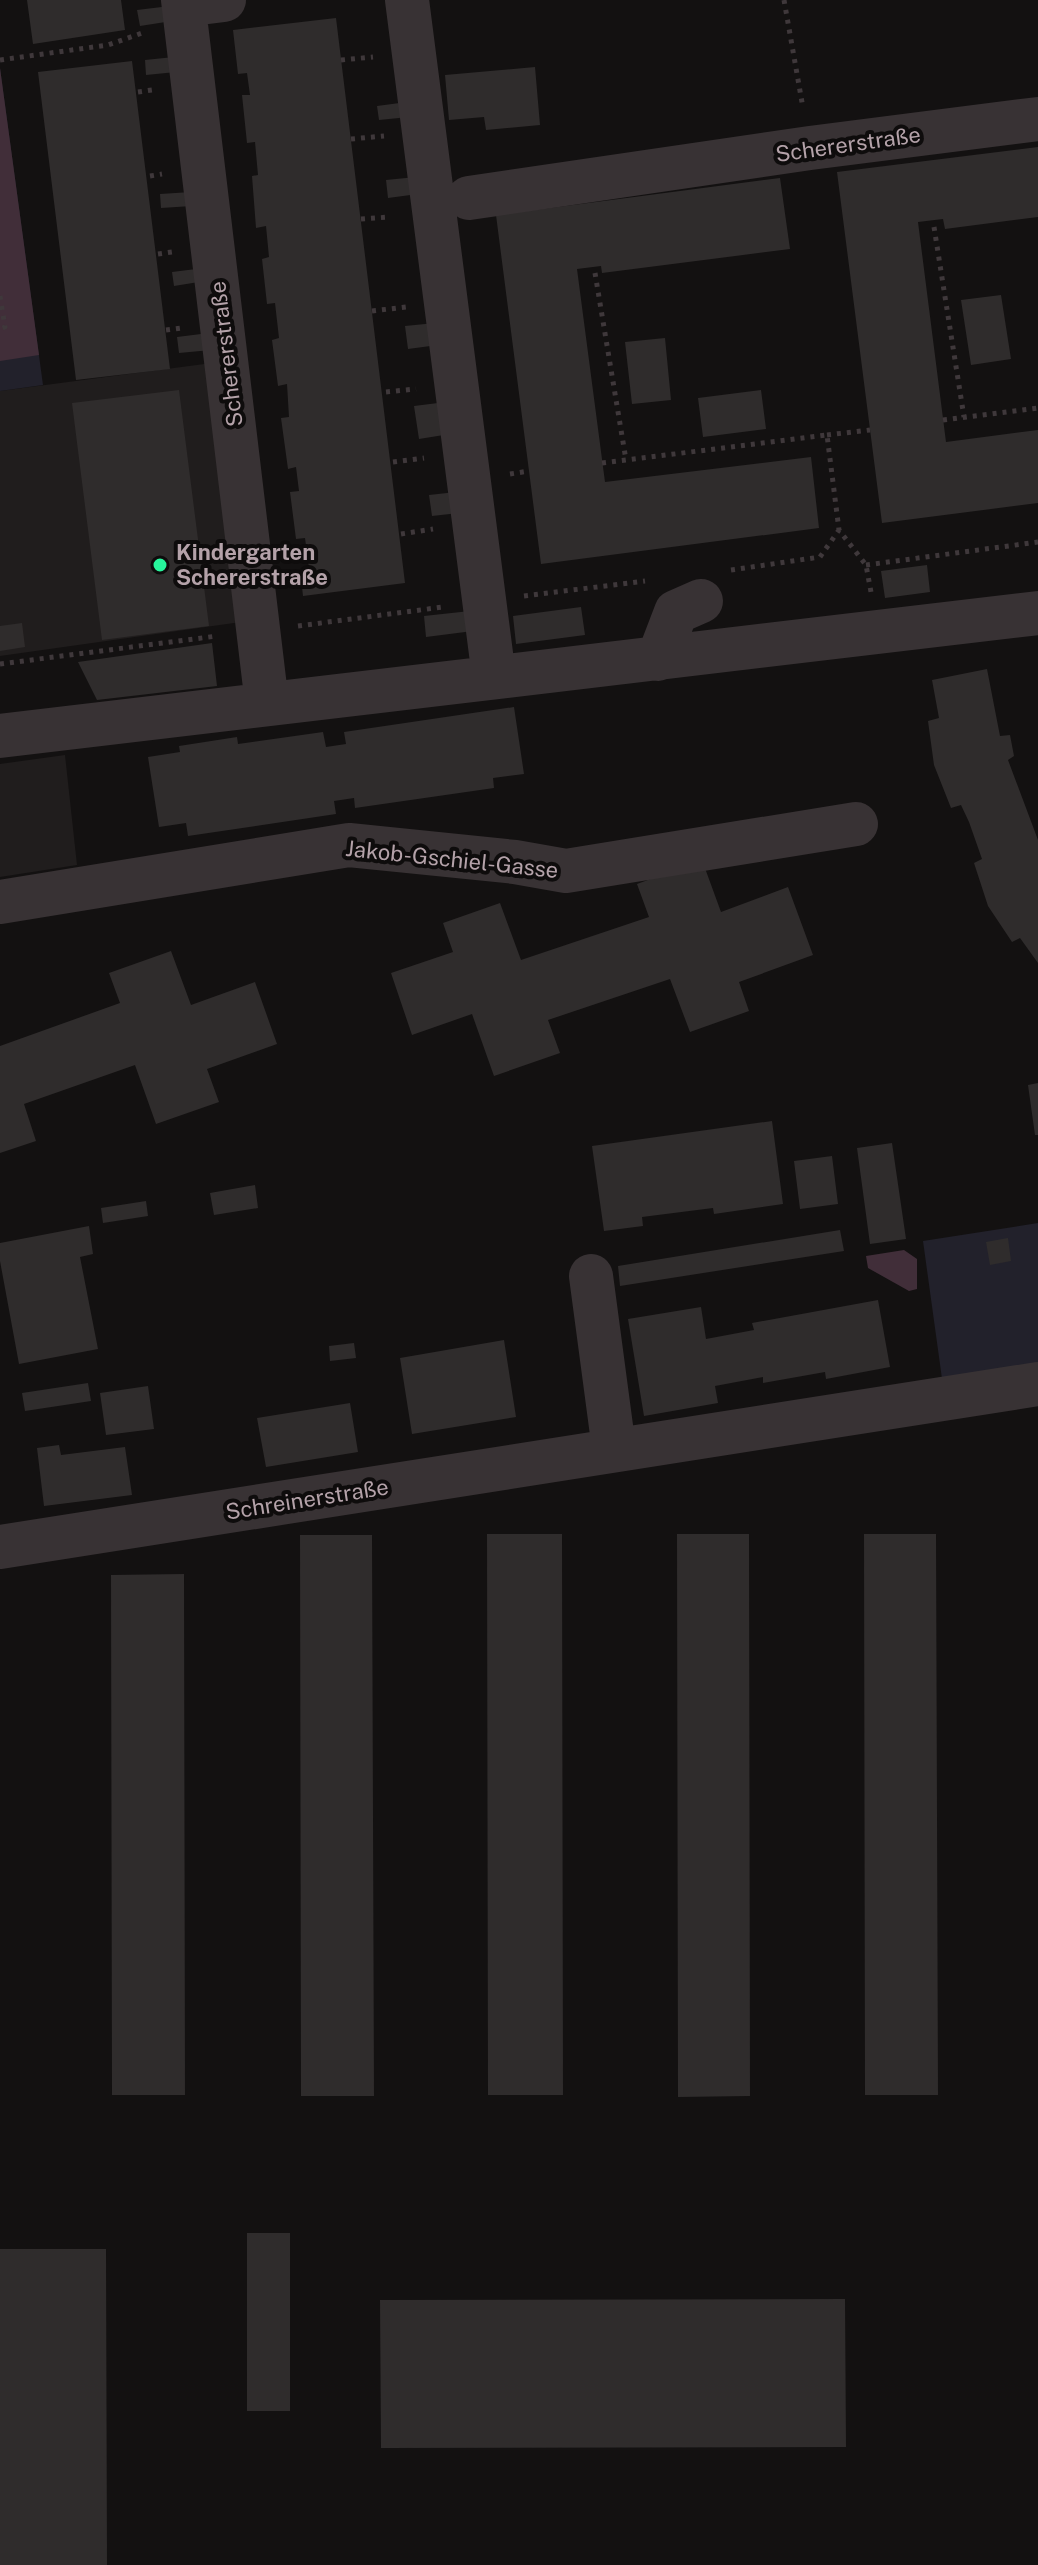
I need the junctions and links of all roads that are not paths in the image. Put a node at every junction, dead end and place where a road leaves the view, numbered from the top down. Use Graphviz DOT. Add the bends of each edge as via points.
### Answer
graph roads {
  1 [pos="407,0"];
  2 [pos="194,8"];
  3 [pos="1038,119"];
  4 [pos="469,198"];
  5 [pos="708,586"];
  6 [pos="1038,613"];
  7 [pos="658,659"];
  8 [pos="494,677"];
  9 [pos="267,704"];
  10 [pos="0,736"];
  11 [pos="856,824"];
  12 [pos="0,902"];
  13 [pos="591,1276"];
  14 [pos="1038,1384"];
  15 [pos="614,1449"];
  16 [pos="0,1547"];
  1 -- 8 [label="street"];
  2 -- 9 [label="street, Schererstraße"];
  3 -- 4 [label="street, Schererstraße"];
  5 -- 7 [label="street" via="676,612"];
  6 -- 7 [label="street"];
  7 -- 8 [label="street"];
  8 -- 9 [label="street"];
  9 -- 10 [label="street"];
  11 -- 12 [label="street, Jakob-Gschiel-Gasse" via="566,871 349,845"];
  13 -- 15 [label="street"];
  14 -- 15 [label="street, Schreinerstraße"];
  15 -- 16 [label="street, Schreinerstraße"];
}
